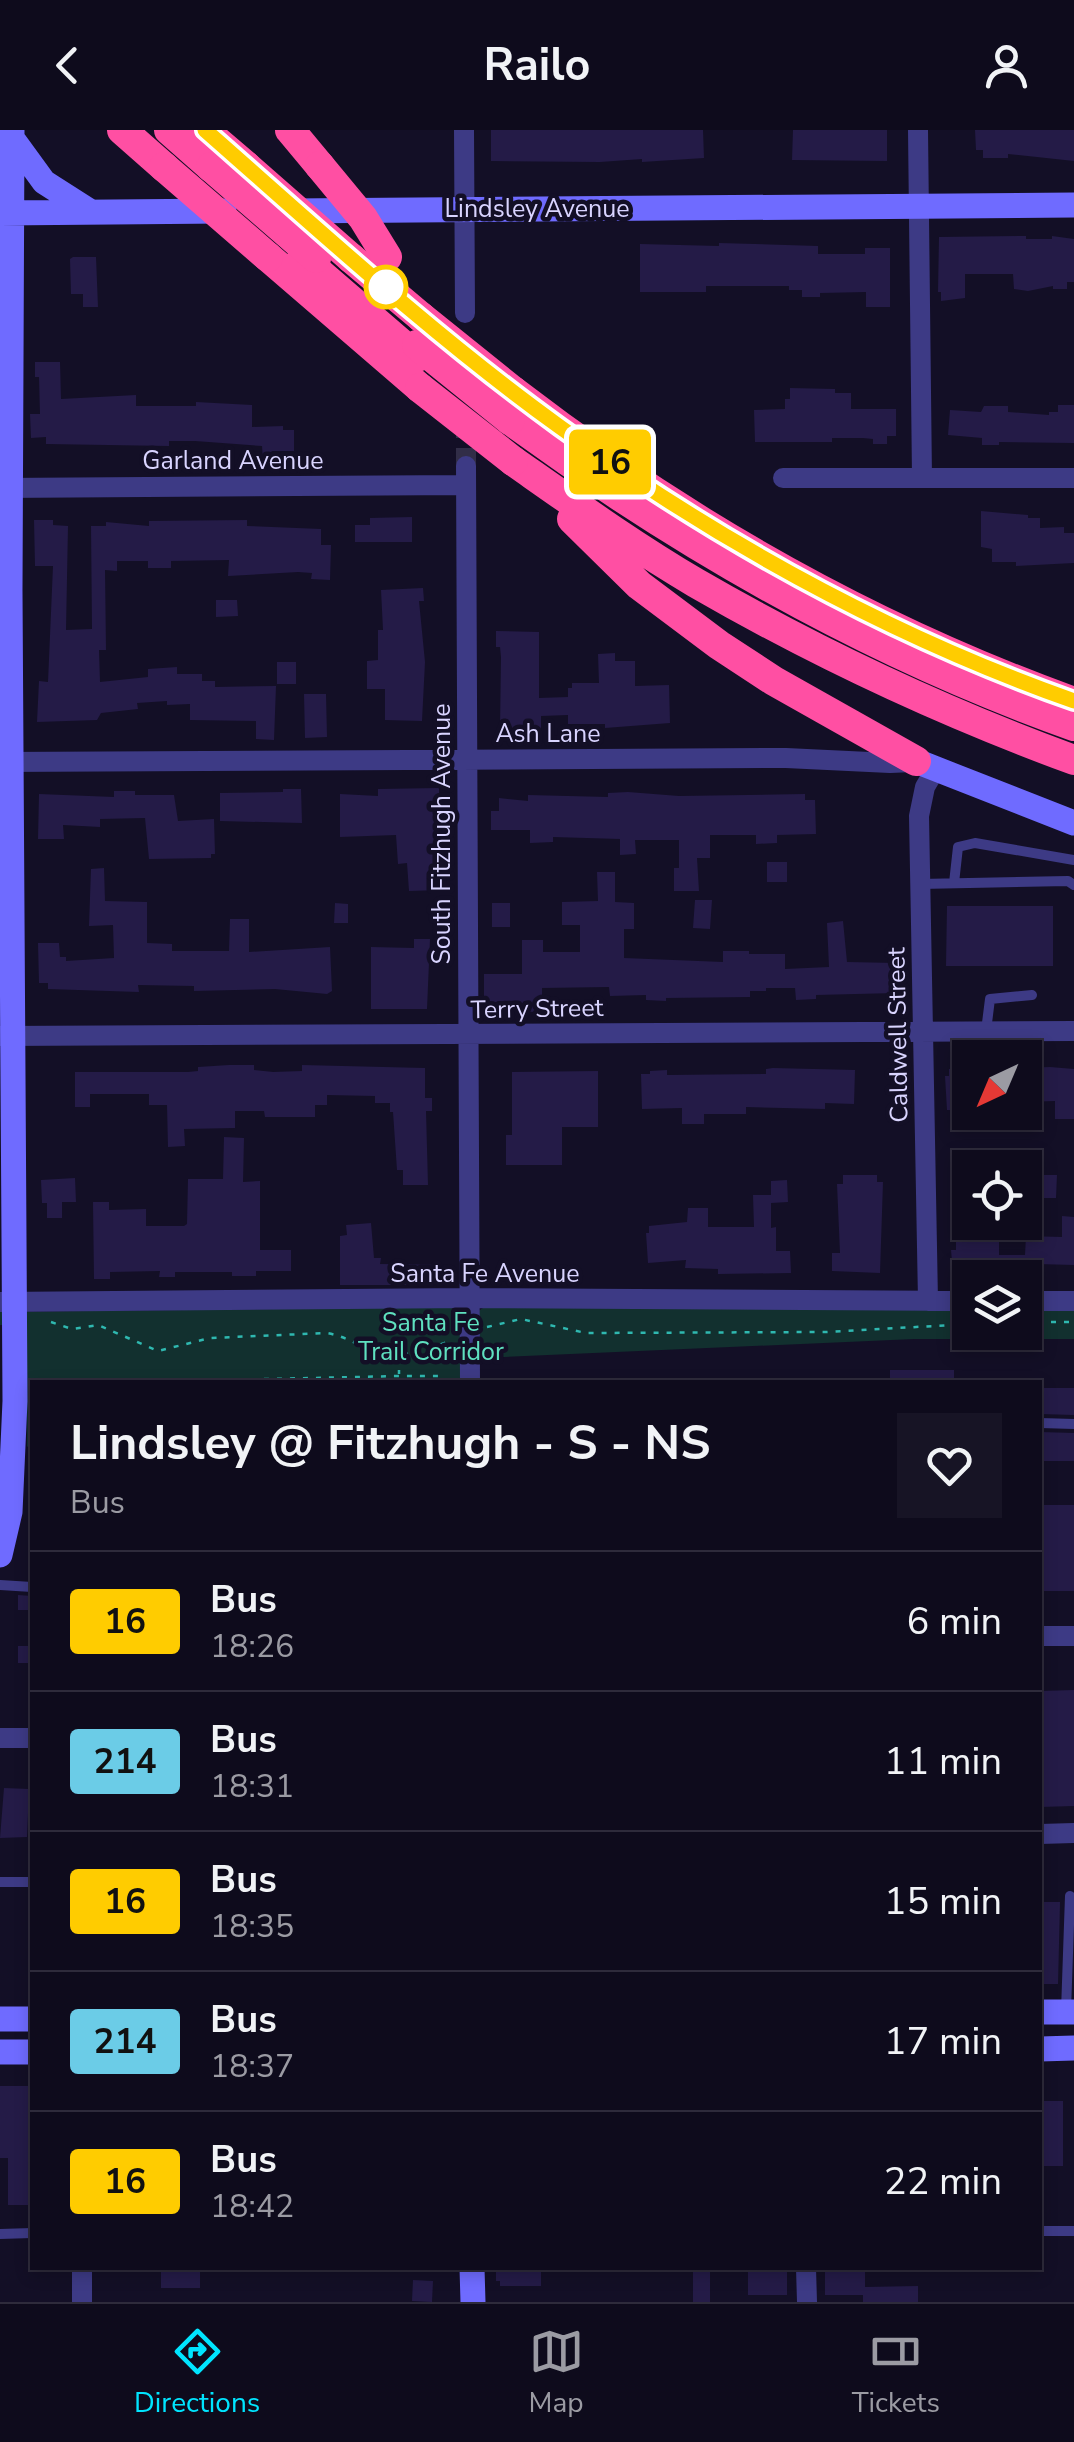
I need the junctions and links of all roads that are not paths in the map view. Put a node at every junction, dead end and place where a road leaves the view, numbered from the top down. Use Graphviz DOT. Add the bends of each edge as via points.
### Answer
graph roads {
  1 [pos="122,130"];
  2 [pos="157,130"];
  3 [pos="168,130"];
  4 [pos="204,130"];
  5 [pos="290,130"];
  6 [pos="464,130"];
  7 [pos="918,130"];
  8 [pos="12,134"];
  9 [pos="205,166"];
  10 [pos="1074,205"];
  11 [pos="918,206"];
  12 [pos="465,209"];
  13 [pos="90,212"];
  14 [pos="7,213"];
  15 [pos="464,313"];
  16 [pos="418,340"];
  17 [pos="512,426"];
  18 [pos="466,475"];
  19 [pos="783,478"];
  20 [pos="922,478"];
  21 [pos="1074,478"];
  22 [pos="5,488"];
  23 [pos="1074,702"];
  24 [pos="1074,726"];
  25 [pos="1074,737"];
  26 [pos="466,760"];
  27 [pos="1074,760"];
  28 [pos="5,762"];
  29 [pos="925,766"];
  30 [pos="1074,823"];
  31 [pos="1074,860"];
  32 [pos="1074,868"];
  33 [pos="954,883"];
  34 [pos="1071,883"];
  35 [pos="920,884"];
  36 [pos="1032,995"];
  37 [pos="924,1030"];
  38 [pos="1074,1030"];
  39 [pos="986,1031"];
  40 [pos="468,1035"];
  41 [pos="7,1036"];
  42 [pos="469,1298"];
  43 [pos="1074,1300"];
  44 [pos="928,1301"];
  45 [pos="952,1301"];
  46 [pos="1042,1301"];
  47 [pos="6,1302"];
  48 [pos="470,1380"];
  49 [pos="1042,1424"];
  50 [pos="1074,1424"];
  51 [pos="23,1465"];
  52 [pos="0,1556"];
  53 [pos="0,1585"];
  54 [pos="30,1588"];
  55 [pos="1042,1636"];
  56 [pos="1074,1636"];
  57 [pos="0,1738"];
  58 [pos="30,1738"];
  59 [pos="1074,1833"];
  60 [pos="1042,1834"];
  61 [pos="0,1882"];
  62 [pos="30,1882"];
  63 [pos="1070,1896"];
  64 [pos="1042,2012"];
  65 [pos="1070,2012"];
  66 [pos="0,2019"];
  67 [pos="30,2019"];
  68 [pos="1074,2048"];
  69 [pos="1042,2049"];
  70 [pos="0,2052"];
  71 [pos="30,2052"];
  72 [pos="1074,2230"];
  73 [pos="1042,2231"];
  74 [pos="0,2234"];
  75 [pos="30,2234"];
  76 [pos="82,2270"];
  77 [pos="472,2270"];
  78 [pos="806,2270"];
  79 [pos="82,2302"];
  80 [pos="472,2302"];
  81 [pos="807,2302"];
  1 -- 17 [label="highway, bridge" via="420,388"];
  2 -- 9 [label="highway"];
  3 -- 9 [label="highway"];
  4 -- 16 [label="highway, bridge" via="351,258"];
  5 -- 16 [label="highway, bridge" via="363,218"];
  6 -- 12 [label="street"];
  7 -- 11 [label="street"];
  8 -- 13 [label="main road" via="44,182"];
  8 -- 14 [label="main road"];
  9 -- 16 [label="highway" via="309,258"];
  10 -- 11 [label="main road, Lindsley Avenue"];
  11 -- 12 [label="main road, Lindsley Avenue"];
  11 -- 20 [label="street"];
  12 -- 13 [label="main road, Lindsley Avenue"];
  12 -- 15 [label="street"];
  13 -- 14 [label="main road, Lindsley Avenue"];
  14 -- 22 [label="main road"];
  16 -- 17 [label="highway, bridge"];
  17 -- 23 [label="highway" via="655,494 892,625"];
  17 -- 24 [label="highway" via="760,583 906,657"];
  17 -- 25 [label="highway" via="647,526 782,605 900,665"];
  17 -- 27 [label="highway" via="618,534 775,627 937,706"];
  17 -- 29 [label="highway" via="639,585 774,681"];
  18 -- 22 [label="street, Garland Avenue"];
  18 -- 26 [label="street, South Fitzhugh Avenue"];
  19 -- 20 [label="street"];
  20 -- 21 [label="street"];
  22 -- 28 [label="main road"];
  26 -- 28 [label="street, Ash Lane"];
  26 -- 29 [label="street, Ash Lane" via="786,758"];
  26 -- 40 [label="street, South Fitzhugh Avenue"];
  28 -- 41 [label="main road"];
  29 -- 30 [label="main road"];
  29 -- 35 [label="street, Caldwell Street"];
  31 -- 33 [label="lane" via="975,843 958,847"];
  32 -- 34 [label="lane"];
  33 -- 34 [label="lane"];
  33 -- 35 [label="lane"];
  35 -- 37 [label="street, Caldwell Street"];
  36 -- 39 [label="lane" via="990,998"];
  37 -- 39 [label="street, Terry Street"];
  37 -- 40 [label="street, Terry Street"];
  37 -- 44 [label="street, Caldwell Street"];
  38 -- 39 [label="street, Terry Street"];
  40 -- 41 [label="street, Terry Street"];
  40 -- 42 [label="street, South Fitzhugh Avenue"];
  41 -- 47 [label="main road"];
  42 -- 44 [label="street, Santa Fe Avenue"];
  42 -- 47 [label="street, Santa Fe Avenue"];
  42 -- 48 [label="street, South Fitzhugh Avenue"];
  43 -- 46 [label="street"];
  44 -- 45 [label="street, Santa Fe Avenue"];
  47 -- 51 [label="main road"];
  49 -- 50 [label="lane"];
  51 -- 52 [label="main road"];
  53 -- 54 [label="lane"];
  55 -- 56 [label="street"];
  57 -- 58 [label="street"];
  59 -- 60 [label="street"];
  61 -- 62 [label="lane"];
  63 -- 65 [label="lane"];
  64 -- 65 [label="main road"];
  66 -- 67 [label="main road"];
  68 -- 69 [label="main road"];
  70 -- 71 [label="main road"];
  72 -- 73 [label="lane"];
  74 -- 75 [label="lane"];
  76 -- 79 [label="street"];
  77 -- 80 [label="main road"];
  78 -- 81 [label="street"];
}
